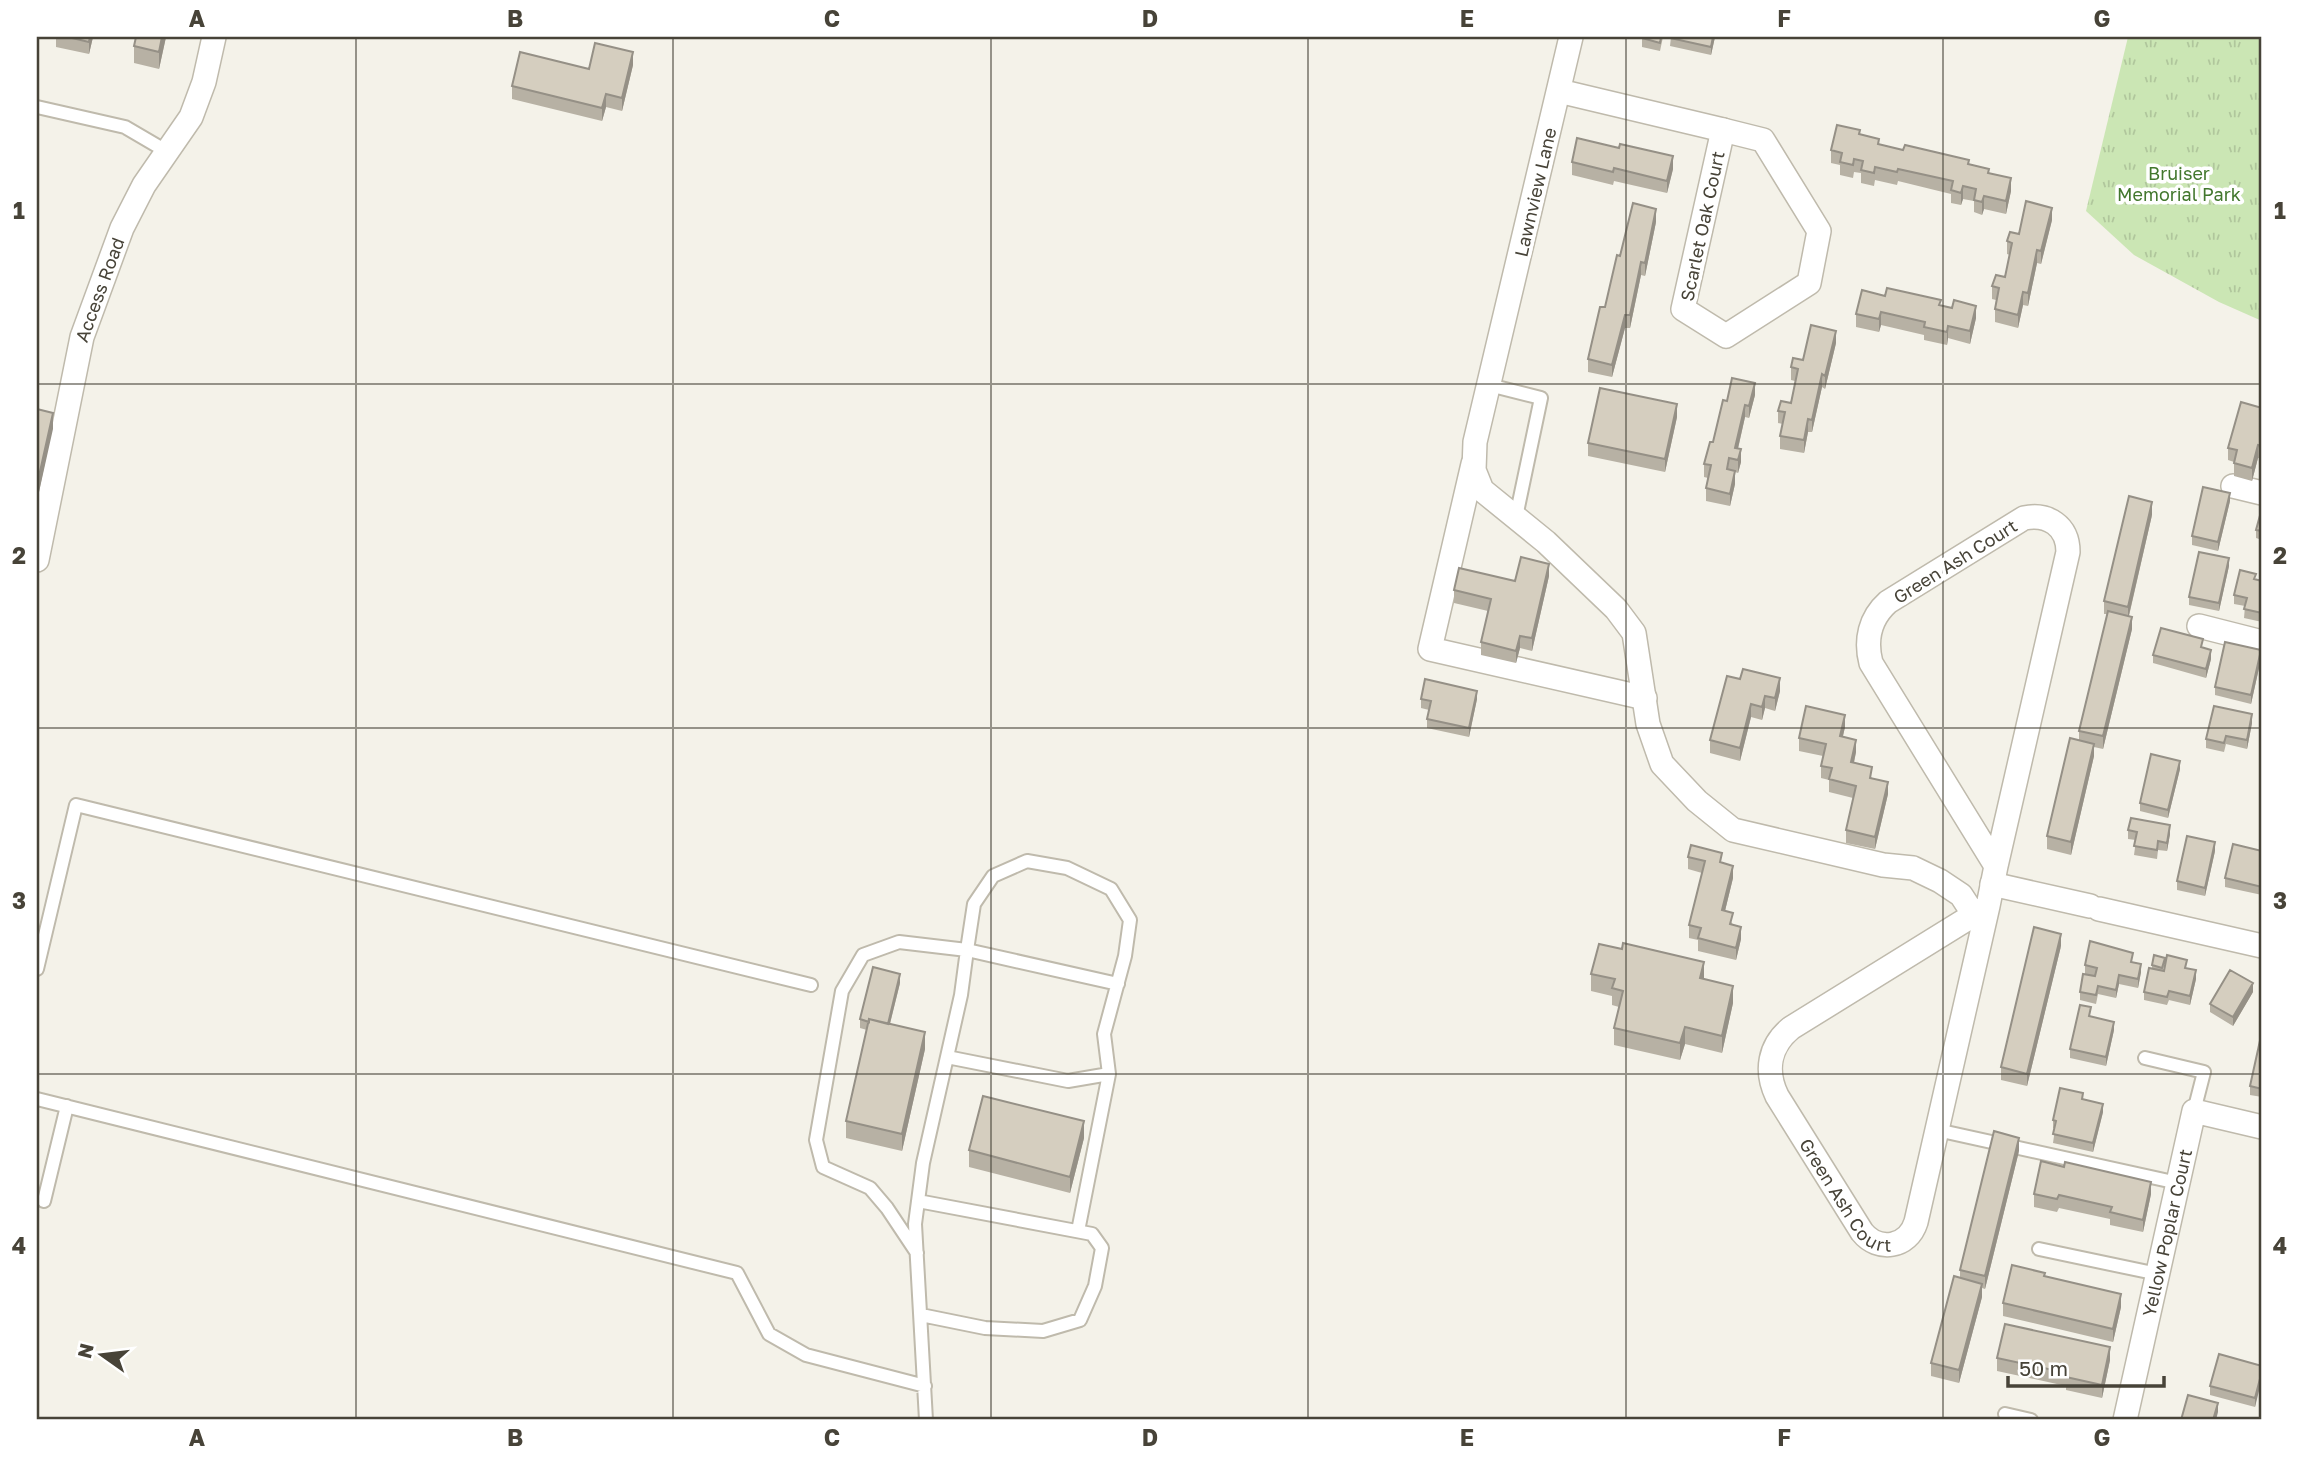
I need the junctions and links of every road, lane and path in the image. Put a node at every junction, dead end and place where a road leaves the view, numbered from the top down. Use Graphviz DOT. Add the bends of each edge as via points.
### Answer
graph roads {
  1 [pos="214,37"];
  2 [pos="1571,37"];
  3 [pos="1559,91"];
  4 [pos="37,107"];
  5 [pos="1723,130"];
  6 [pos="166,151"];
  7 [pos="1489,385"];
  8 [pos="1475,457"];
  9 [pos="2234,486"];
  10 [pos="2262,493"];
  11 [pos="1516,517"];
  12 [pos="37,560"];
  13 [pos="2199,626"];
  14 [pos="2262,642"];
  15 [pos="1645,698"];
  16 [pos="1987,893"];
  17 [pos="2262,946"];
  18 [pos="967,950"];
  19 [pos="37,969"];
  20 [pos="1118,984"];
  21 [pos="811,985"];
  22 [pos="947,1056"];
  23 [pos="2144,1058"];
  24 [pos="1109,1074"];
  25 [pos="37,1099"];
  26 [pos="66,1106"];
  27 [pos="2194,1111"];
  28 [pos="2262,1127"];
  29 [pos="1937,1130"];
  30 [pos="2178,1183"];
  31 [pos="44,1201"];
  32 [pos="918,1201"];
  33 [pos="1078,1231"];
  34 [pos="2039,1249"];
  35 [pos="917,1253"];
  36 [pos="2158,1273"];
  37 [pos="921,1314"];
  38 [pos="925,1386"];
  39 [pos="2005,1414"];
  40 [pos="926,1420"];
  41 [pos="2031,1420"];
  42 [pos="2124,1420"];
  1 -- 6 [label="street, Access Road" via="191,117"];
  2 -- 3 [label="street, Lawnview Lane"];
  3 -- 5 [label="street, Scarlet Oak Court"];
  3 -- 7 [label="street, Lawnview Lane"];
  4 -- 6 [label="lane" via="125,127"];
  5 -- 5 [label="street, Scarlet Oak Court" via="1684,309 1726,336 1809,283 1819,231 1763,139"];
  6 -- 12 [label="street, Access Road" via="122,228 82,337"];
  7 -- 8 [label="street, Lawnview Lane"];
  7 -- 11 [label="lane" via="1541,398"];
  8 -- 11 [label="street" via="1482,490"];
  8 -- 15 [label="street, Lawnview Lane" via="1430,649"];
  9 -- 10 [label="street"];
  11 -- 15 [label="street" via="1616,609 1634,633"];
  13 -- 14 [label="street"];
  15 -- 16 [label="street" via="1648,724 1662,764 1733,830 1913,868 1961,895"];
  16 -- 16 [label="street, Green Ash Court" via="1871,663 1868,636 1888,603 2024,518 2039,517 2062,530 2068,552"];
  16 -- 17 [label="street" via="2095,908"];
  16 -- 29 [label="street, Green Ash Court"];
  16 -- 29 [label="street, Green Ash Court" via="1791,1028 1771,1055 1771,1081 1777,1096 1872,1241 1892,1245 1911,1234"];
  18 -- 20 [label="lane"];
  18 -- 20 [label="lane" via="974,904 993,876 1027,861 1067,868 1111,889 1129,920"];
  18 -- 22 [label="lane"];
  18 -- 35 [label="lane" via="899,942 863,956 842,991 816,1140 823,1167 870,1188"];
  19 -- 21 [label="lane" via="76,805"];
  20 -- 24 [label="lane" via="1104,1034"];
  22 -- 24 [label="lane" via="1068,1081"];
  22 -- 32 [label="lane"];
  23 -- 27 [label="lane" via="2204,1072"];
  24 -- 33 [label="lane"];
  25 -- 26 [label="lane"];
  26 -- 31 [label="lane"];
  26 -- 38 [label="lane" via="737,1273 769,1334 806,1355"];
  27 -- 28 [label="street"];
  27 -- 30 [label="street, Yellow Poplar Court"];
  29 -- 30 [label="lane"];
  30 -- 36 [label="street, Yellow Poplar Court"];
  32 -- 33 [label="lane"];
  32 -- 35 [label="lane"];
  33 -- 37 [label="lane" via="1092,1234 1102,1248 1095,1286 1080,1320 1043,1331 985,1328"];
  34 -- 36 [label="lane"];
  35 -- 37 [label="lane"];
  36 -- 42 [label="street, Yellow Poplar Court"];
  37 -- 38 [label="lane"];
  38 -- 40 [label="lane"];
  39 -- 41 [label="lane"];
}
